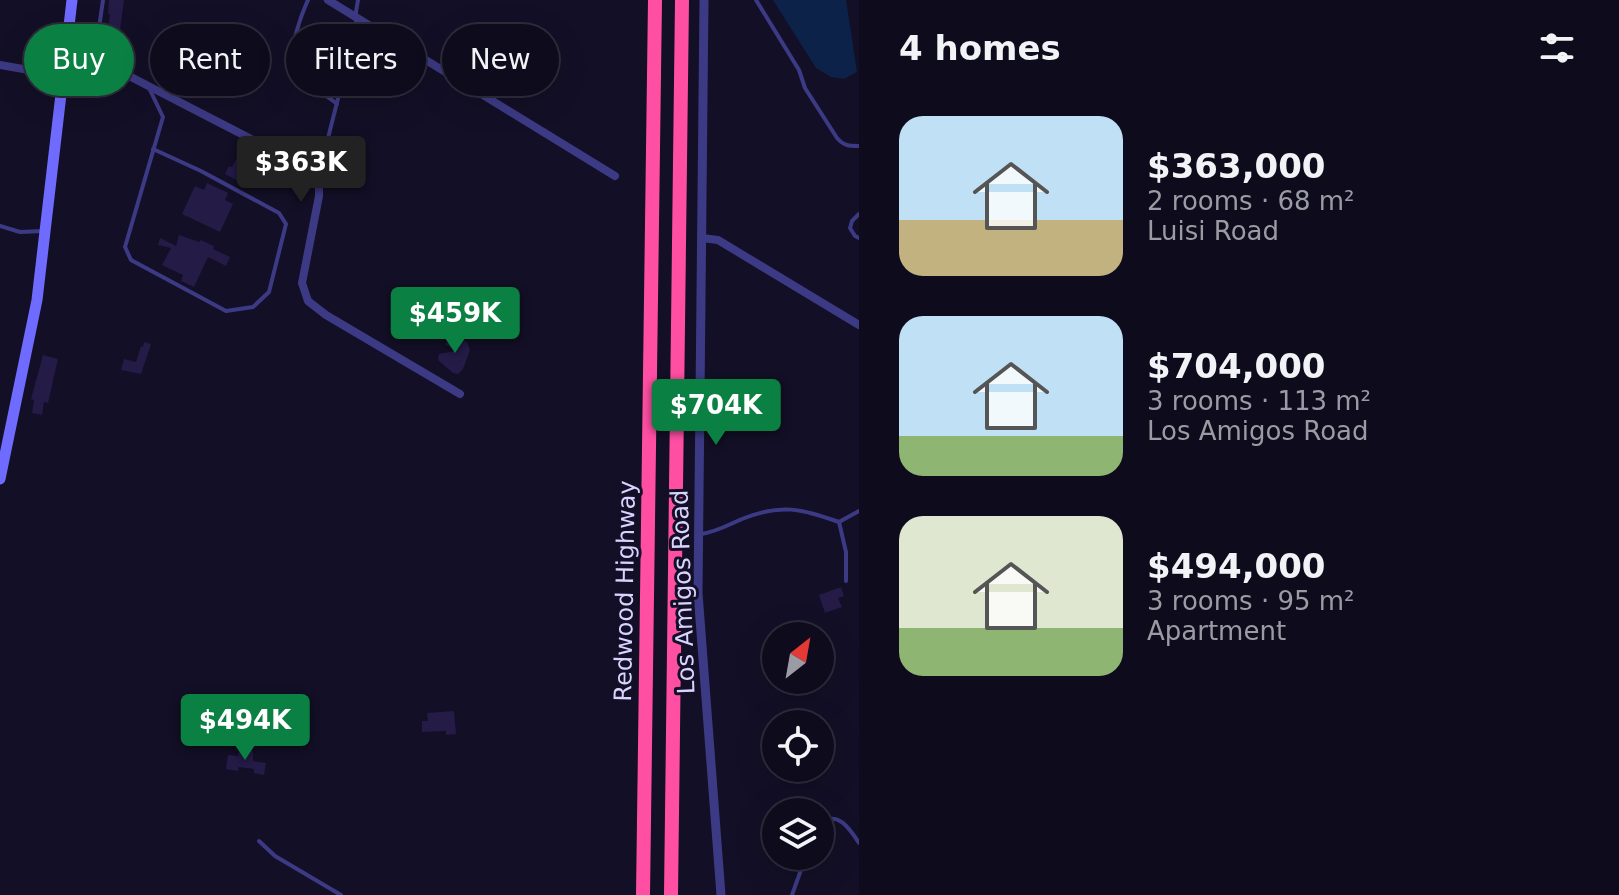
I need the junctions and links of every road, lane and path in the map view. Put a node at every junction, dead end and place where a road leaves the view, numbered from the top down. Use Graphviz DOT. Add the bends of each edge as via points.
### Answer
graph roads {
  1 [pos="72,0"];
  2 [pos="103,0"];
  3 [pos="308,0"];
  4 [pos="328,0"];
  5 [pos="358,0"];
  6 [pos="655,0"];
  7 [pos="682,0"];
  8 [pos="704,0"];
  9 [pos="756,0"];
  10 [pos="356,17"];
  11 [pos="69,24"];
  12 [pos="100,24"];
  13 [pos="0,65"];
  14 [pos="24,69"];
  15 [pos="134,79"];
  16 [pos="149,87"];
  17 [pos="61,96"];
  18 [pos="337,104"];
  19 [pos="859,146"];
  20 [pos="153,149"];
  21 [pos="307,167"];
  22 [pos="615,176"];
  23 [pos="859,214"];
  24 [pos="0,226"];
  25 [pos="45,231"];
  26 [pos="702,238"];
  27 [pos="859,238"];
  28 [pos="859,325"];
  29 [pos="460,394"];
  30 [pos="0,479"];
  31 [pos="859,511"];
  32 [pos="839,522"];
  33 [pos="699,534"];
  34 [pos="846,581"];
  35 [pos="834,818"];
  36 [pos="259,841"];
  37 [pos="859,843"];
  38 [pos="801,870"];
  39 [pos="341,895"];
  40 [pos="643,895"];
  41 [pos="671,895"];
  42 [pos="721,895"];
  43 [pos="792,895"];
  1 -- 11 [label="main road"];
  2 -- 12 [label="lane"];
  3 -- 18 [label="lane" via="293,63"];
  4 -- 10 [label="street"];
  5 -- 10 [label="lane"];
  6 -- 40 [label="highway, Redwood Highway"];
  7 -- 41 [label="highway, Redwood Highway"];
  8 -- 26 [label="street, Los Amigos Road"];
  9 -- 19 [label="lane" via="837,138"];
  10 -- 18 [label="lane"];
  10 -- 22 [label="street"];
  13 -- 14 [label="street"];
  15 -- 16 [label="street"];
  16 -- 20 [label="lane" via="163,117"];
  16 -- 21 [label="street"];
  17 -- 25 [label="main road"];
  18 -- 21 [label="lane" via="323,158"];
  20 -- 20 [label="lane" via="125,247 131,260 226,311 253,307 269,292 286,224 279,213"];
  21 -- 29 [label="street" via="319,182 302,283 308,301"];
  23 -- 27 [label="lane" via="850,228"];
  24 -- 25 [label="lane"];
  25 -- 30 [label="main road" via="37,300"];
  26 -- 28 [label="street" via="718,240"];
  26 -- 33 [label="street, Los Amigos Road"];
  31 -- 32 [label="lane"];
  32 -- 33 [label="lane" via="781,508"];
  32 -- 34 [label="lane"];
  33 -- 42 [label="street, Los Amigos Road" via="698,593"];
  35 -- 37 [label="lane"];
  36 -- 39 [label="lane"];
  38 -- 43 [label="lane"];
}
